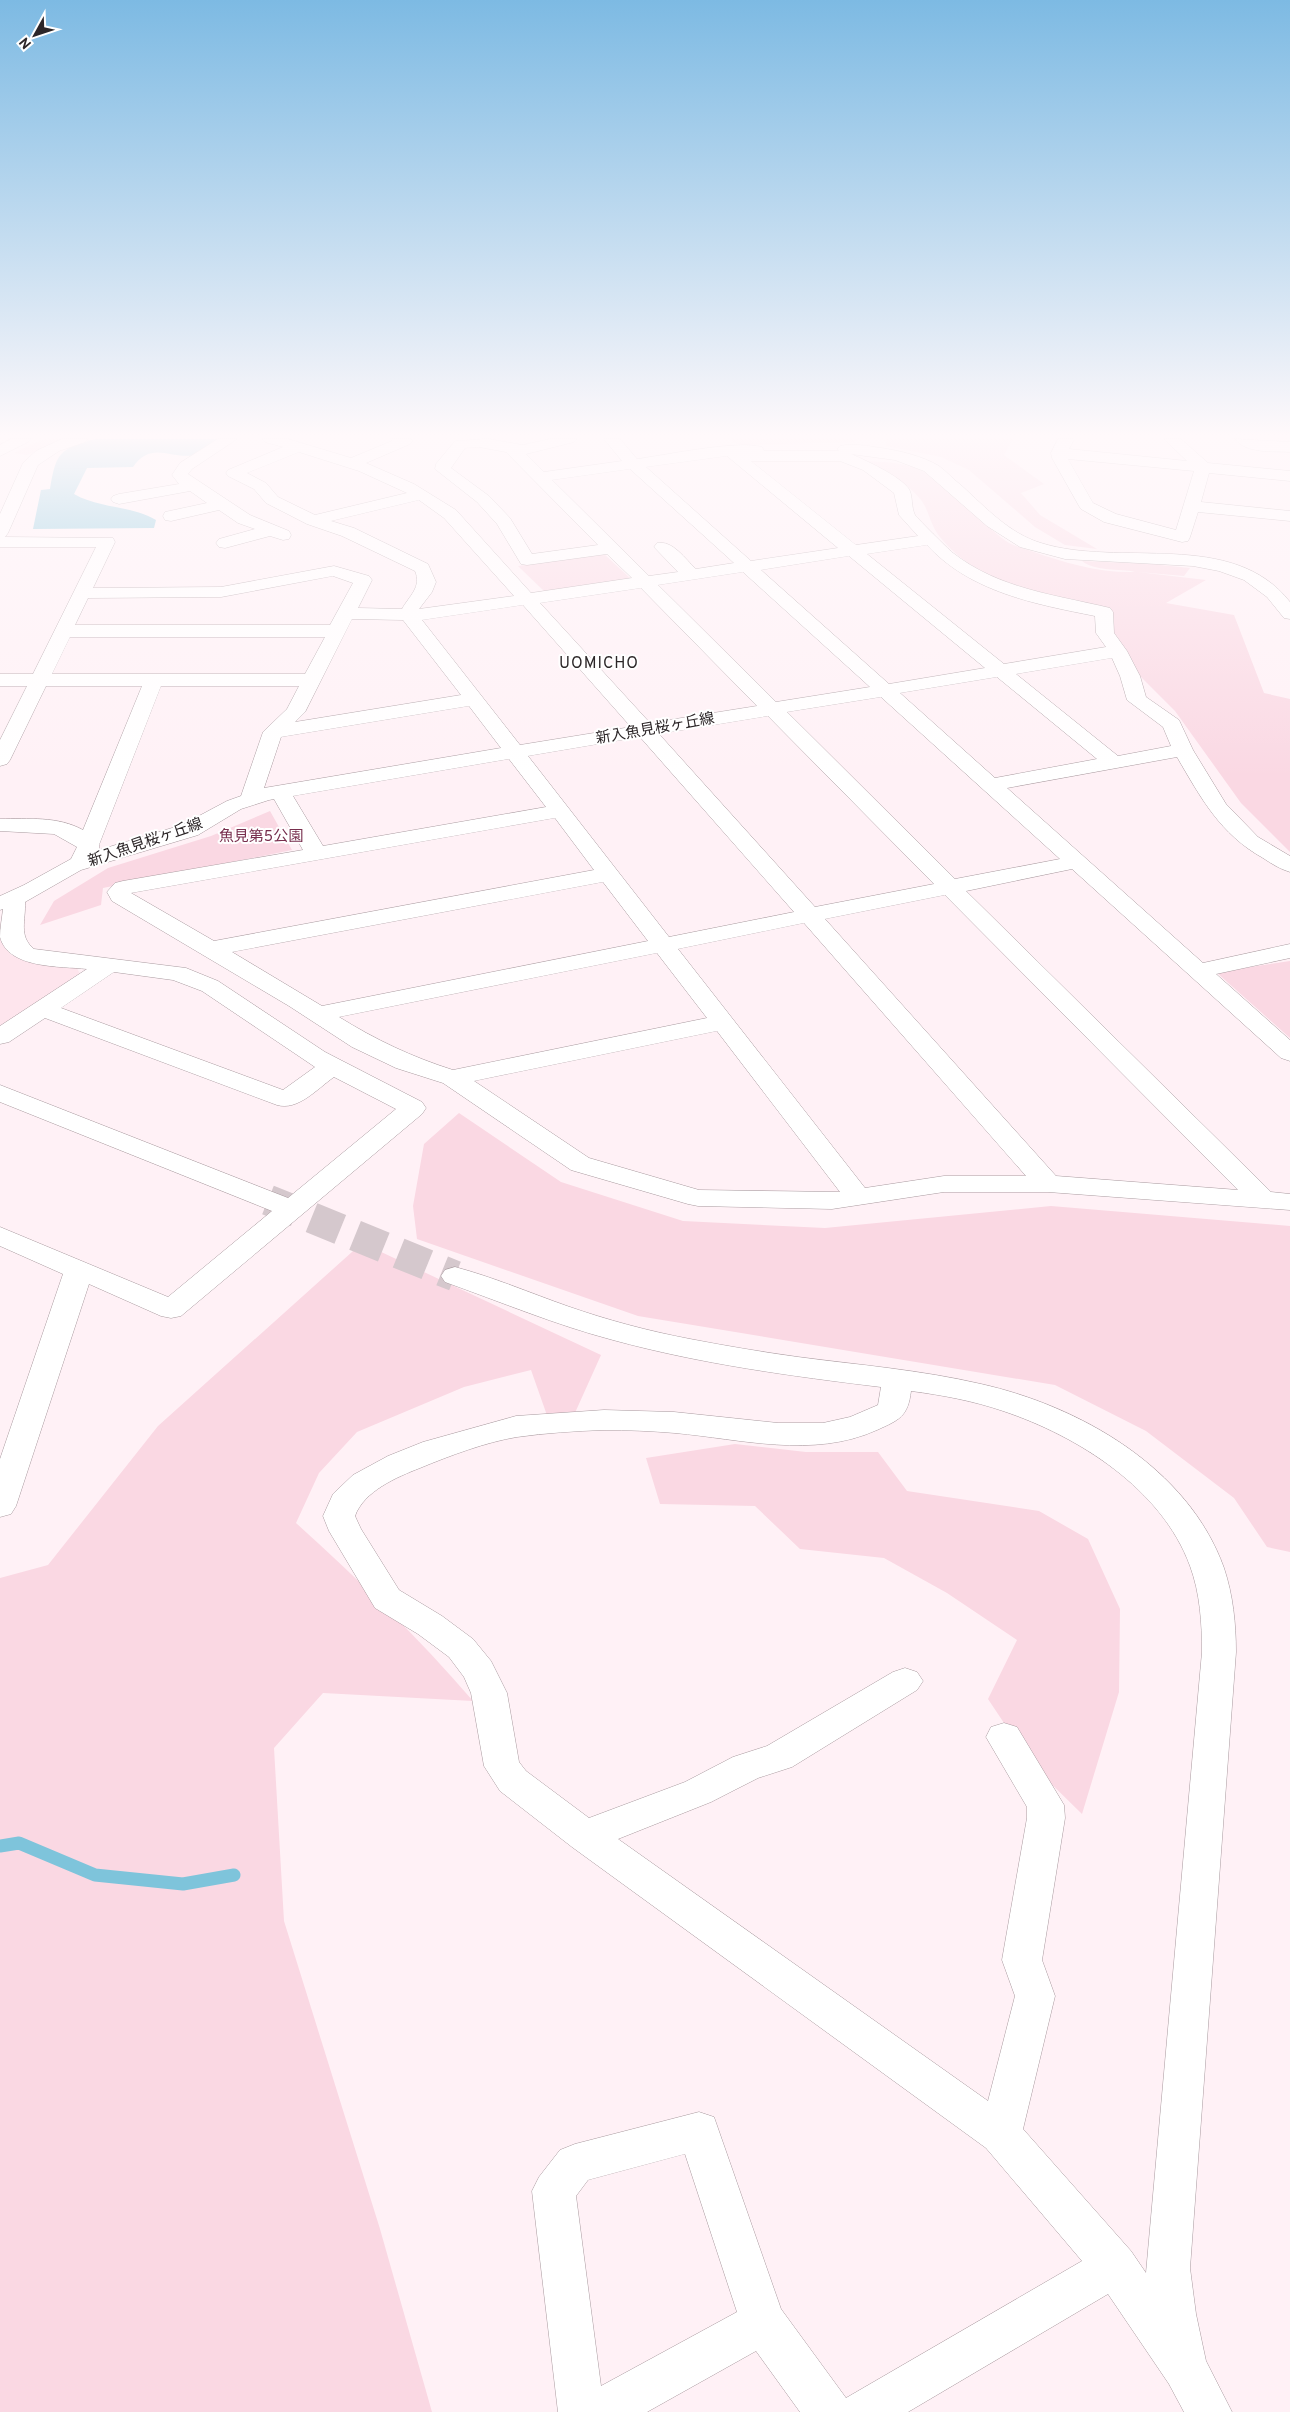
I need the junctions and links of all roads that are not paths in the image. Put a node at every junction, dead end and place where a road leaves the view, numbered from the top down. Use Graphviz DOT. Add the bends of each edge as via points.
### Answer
graph roads {
  1 [pos="103,552"];
  2 [pos="388,552"];
  3 [pos="486,552"];
  4 [pos="522,552"];
  5 [pos="586,552"];
  6 [pos="614,552"];
  7 [pos="670,552"];
  8 [pos="731,552"];
  9 [pos="842,552"];
  10 [pos="854,552"];
  11 [pos="943,552"];
  12 [pos="1053,552"];
  13 [pos="747,566"];
  14 [pos="692,574"];
  15 [pos="644,582"];
  16 [pos="83,593"];
  17 [pos="528,599"];
  18 [pos="346,613"];
  19 [pos="408,614"];
  20 [pos="1290,614"];
  21 [pos="336,631"];
  22 [pos="63,632"];
  23 [pos="1118,651"];
  24 [pos="997,670"];
  25 [pos="0,680"];
  26 [pos="40,680"];
  27 [pos="154,680"];
  28 [pos="311,680"];
  29 [pos="884,689"];
  30 [pos="474,699"];
  31 [pos="771,708"];
  32 [pos="645,730"];
  33 [pos="273,732"];
  34 [pos="1183,750"];
  35 [pos="514,752"];
  36 [pos="0,760"];
  37 [pos="1113,762"];
  38 [pos="990,785"];
  39 [pos="280,791"];
  40 [pos="250,799"];
  41 [pos="560,811"];
  42 [pos="0,825"];
  43 [pos="88,845"];
  44 [pos="317,854"];
  45 [pos="1076,862"];
  46 [pos="73,865"];
  47 [pos="1290,865"];
  48 [pos="609,874"];
  49 [pos="950,887"];
  50 [pos="7,901"];
  51 [pos="810,915"];
  52 [pos="663,944"];
  53 [pos="211,949"];
  54 [pos="1290,951"];
  55 [pos="109,965"];
  56 [pos="1198,971"];
  57 [pos="42,1010"];
  58 [pos="317,1014"];
  59 [pos="723,1022"];
  60 [pos="0,1037"];
  61 [pos="1290,1053"];
  62 [pos="332,1066"];
  63 [pos="452,1078"];
  64 [pos="0,1093"];
  65 [pos="1048,1184"];
  66 [pos="858,1197"];
  67 [pos="1263,1200"];
  68 [pos="1290,1202"];
  69 [pos="292,1209"];
  70 [pos="0,1236"];
  71 [pos="79,1270"];
  72 [pos="455,1276"];
  73 [pos="897,1380"];
  74 [pos="0,1506"];
  75 [pos="906,1681"];
  76 [pos="1004,1737"];
  77 [pos="585,1836"];
  78 [pos="1001,2134"];
  79 [pos="1116,2266"];
  80 [pos="763,2322"];
  81 [pos="1185,2368"];
  82 [pos="581,2412"];
  83 [pos="600,2412"];
  84 [pos="828,2412"];
  85 [pos="863,2412"];
  86 [pos="1208,2412"];
  1 -- 16 [label="street"];
  2 -- 19 [label="street" via="422,568 428,582"];
  3 -- 17 [label="street"];
  4 -- 5 [label="street" via="527,560"];
  6 -- 15 [label="street"];
  7 -- 14 [label="street"];
  8 -- 13 [label="street"];
  9 -- 13 [label="street"];
  10 -- 24 [label="street"];
  11 -- 23 [label="street" via="979,577 1020,595 1104,612 1105,633"];
  12 -- 20 [label="street" via="1186,561 1225,568 1249,577 1273,592"];
  13 -- 14 [label="street"];
  13 -- 29 [label="street"];
  14 -- 15 [label="street"];
  15 -- 17 [label="street"];
  15 -- 31 [label="street"];
  16 -- 18 [label="street" via="221,592 334,571 363,580"];
  16 -- 22 [label="street"];
  17 -- 19 [label="street" via="423,615"];
  17 -- 32 [label="street"];
  18 -- 19 [label="street"];
  18 -- 21 [label="street"];
  19 -- 30 [label="street"];
  21 -- 22 [label="street"];
  21 -- 28 [label="street"];
  22 -- 26 [label="street"];
  23 -- 24 [label="street, 新入魚見桜ヶ丘線"];
  23 -- 34 [label="street" via="1137,700 1172,724"];
  24 -- 29 [label="street, 新入魚見桜ヶ丘線"];
  24 -- 37 [label="street"];
  25 -- 26 [label="street"];
  26 -- 27 [label="street"];
  26 -- 36 [label="street"];
  27 -- 28 [label="street"];
  27 -- 43 [label="street"];
  28 -- 33 [label="street" via="295,712"];
  29 -- 31 [label="street, 新入魚見桜ヶ丘線"];
  29 -- 38 [label="street"];
  30 -- 33 [label="street"];
  30 -- 35 [label="street"];
  31 -- 32 [label="street, 新入魚見桜ヶ丘線"];
  31 -- 49 [label="street"];
  32 -- 35 [label="street, 新入魚見桜ヶ丘線"];
  32 -- 51 [label="street"];
  33 -- 40 [label="street"];
  34 -- 37 [label="street"];
  34 -- 47 [label="street" via="1217,807 1250,842"];
  35 -- 39 [label="street, 新入魚見桜ヶ丘線"];
  35 -- 41 [label="street"];
  37 -- 38 [label="street"];
  38 -- 45 [label="street"];
  39 -- 40 [label="street, 新入魚見桜ヶ丘線"];
  39 -- 44 [label="street"];
  40 -- 46 [label="street, 新入魚見桜ヶ丘線" via="190,830"];
  41 -- 44 [label="street"];
  41 -- 48 [label="street"];
  42 -- 43 [label="street" via="55,826 78,835"];
  43 -- 46 [label="street" via="88,851"];
  44 -- 53 [label="street" via="123,888 118,892"];
  45 -- 49 [label="street"];
  45 -- 56 [label="street"];
  46 -- 50 [label="street, 新入魚見桜ヶ丘線"];
  48 -- 52 [label="street"];
  48 -- 53 [label="street"];
  49 -- 51 [label="street"];
  49 -- 67 [label="street"];
  50 -- 55 [label="street" via="15,914 10,932 20,951 39,958"];
  51 -- 52 [label="street"];
  51 -- 65 [label="street"];
  52 -- 58 [label="street"];
  52 -- 59 [label="street"];
  53 -- 58 [label="street"];
  54 -- 56 [label="street"];
  55 -- 57 [label="street"];
  55 -- 62 [label="street" via="195,978"];
  56 -- 61 [label="street"];
  57 -- 60 [label="street"];
  57 -- 62 [label="street" via="286,1100"];
  58 -- 63 [label="street" via="361,1042 405,1063"];
  59 -- 63 [label="street"];
  59 -- 66 [label="street"];
  62 -- 69 [label="street" via="413,1108"];
  63 -- 66 [label="street" via="580,1164 698,1198 832,1201"];
  64 -- 69 [label="street"];
  65 -- 66 [label="street" via="944,1184"];
  65 -- 67 [label="street"];
  67 -- 68 [label="street"];
  69 -- 71 [label="street" via="171,1309"];
  70 -- 71 [label="street"];
  71 -- 74 [label="street"];
  72 -- 73 [label="street" via="591,1324 665,1344 748,1360"];
  73 -- 77 [label="street" via="894,1405 889,1412 858,1426 823,1434 778,1434 674,1422 612,1420 516,1427 434,1450 399,1464 364,1483 344,1502 339,1516 345,1531 387,1599 461,1648 478,1670 489,1693 502,1766 513,1780"];
  73 -- 81 [label="street" via="984,1394 1041,1413 1090,1438 1122,1458 1159,1493 1195,1542 1208,1571 1218,1612 1219,1652 1168,2268 1173,2314"];
  75 -- 77 [label="street" via="779,1757 746,1767 698,1792"];
  76 -- 78 [label="street" via="1046,1805 1046,1818 1022,1960 1035,1996"];
  77 -- 78 [label="street"];
  78 -- 79 [label="street"];
  79 -- 81 [label="street"];
  79 -- 85 [label="street"];
  80 -- 82 [label="street" via="699,2130 575,2164 554,2190"];
  80 -- 83 [label="street"];
  80 -- 84 [label="street"];
  81 -- 86 [label="street"];
}
